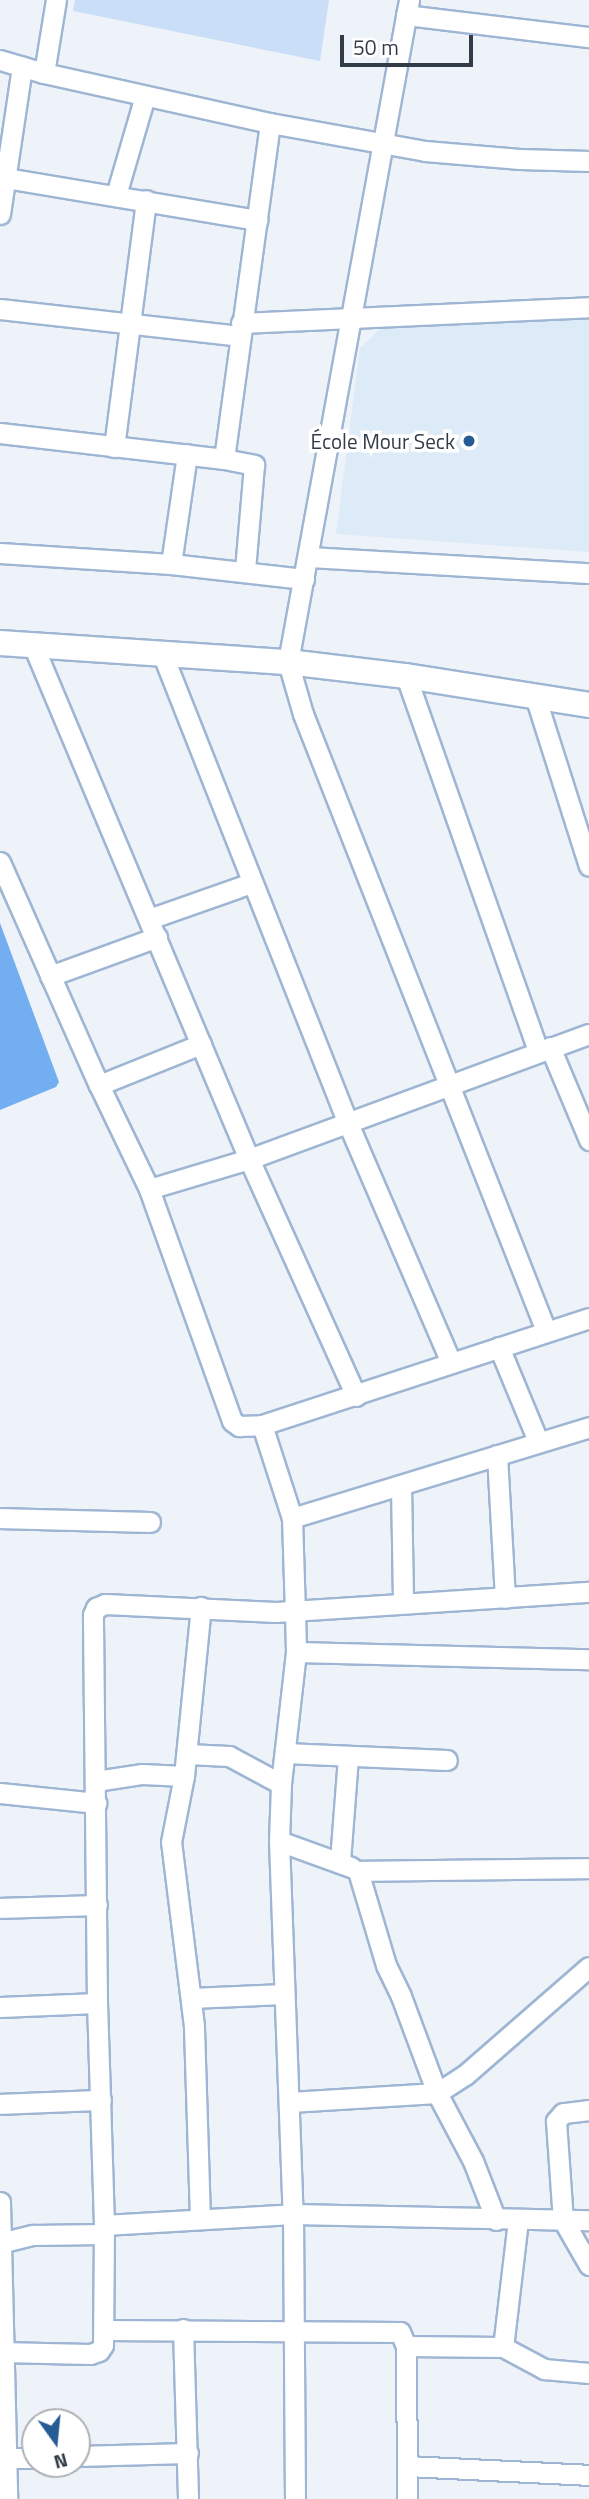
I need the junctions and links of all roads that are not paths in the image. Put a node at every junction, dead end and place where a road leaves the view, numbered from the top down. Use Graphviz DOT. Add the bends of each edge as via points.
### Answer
graph roads {
  1 [pos="56,0"];
  2 [pos="408,8"];
  3 [pos="589,37"];
  4 [pos="0,60"];
  5 [pos="22,67"];
  6 [pos="44,73"];
  7 [pos="145,96"];
  8 [pos="270,123"];
  9 [pos="382,143"];
  10 [pos="589,161"];
  11 [pos="3,178"];
  12 [pos="116,195"];
  13 [pos="146,200"];
  14 [pos="0,214"];
  15 [pos="257,220"];
  16 [pos="589,307"];
  17 [pos="0,309"];
  18 [pos="353,319"];
  19 [pos="130,323"];
  20 [pos="240,330"];
  21 [pos="0,433"];
  22 [pos="114,447"];
  23 [pos="187,454"];
  24 [pos="224,458"];
  25 [pos="0,553"];
  26 [pos="309,556"];
  27 [pos="171,564"];
  28 [pos="245,571"];
  29 [pos="589,573"];
  30 [pos="304,579"];
  31 [pos="0,643"];
  32 [pos="33,645"];
  33 [pos="162,653"];
  34 [pos="288,662"];
  35 [pos="406,676"];
  36 [pos="535,696"];
  37 [pos="589,705"];
  38 [pos="0,862"];
  39 [pos="589,866"];
  40 [pos="251,883"];
  41 [pos="153,928"];
  42 [pos="50,976"];
  43 [pos="589,1034"];
  44 [pos="201,1044"];
  45 [pos="544,1049"];
  46 [pos="447,1084"];
  47 [pos="99,1085"];
  48 [pos="347,1121"];
  49 [pos="589,1140"];
  50 [pos="249,1159"];
  51 [pos="149,1189"];
  52 [pos="589,1318"];
  53 [pos="546,1332"];
  54 [pos="499,1347"];
  55 [pos="451,1363"];
  56 [pos="356,1395"];
  57 [pos="262,1425"];
  58 [pos="589,1427"];
  59 [pos="538,1441"];
  60 [pos="497,1455"];
  61 [pos="401,1485"];
  62 [pos="0,1518"];
  63 [pos="292,1518"];
  64 [pos="150,1522"];
  65 [pos="589,1592"];
  66 [pos="505,1598"];
  67 [pos="403,1603"];
  68 [pos="201,1607"];
  69 [pos="295,1611"];
  70 [pos="296,1652"];
  71 [pos="589,1659"];
  72 [pos="285,1753"];
  73 [pos="187,1754"];
  74 [pos="348,1758"];
  75 [pos="447,1760"];
  76 [pos="184,1776"];
  77 [pos="96,1781"];
  78 [pos="281,1784"];
  79 [pos="0,1793"];
  80 [pos="96,1803"];
  81 [pos="279,1841"];
  82 [pos="340,1861"];
  83 [pos="589,1868"];
  84 [pos="358,1871"];
  85 [pos="97,1905"];
  86 [pos="0,1908"];
  87 [pos="589,1967"];
  88 [pos="284,1994"];
  89 [pos="191,1998"];
  90 [pos="97,2003"];
  91 [pos="0,2007"];
  92 [pos="437,2093"];
  93 [pos="101,2101"];
  94 [pos="290,2102"];
  95 [pos="0,2104"];
  96 [pos="587,2108"];
  97 [pos="0,2202"];
  98 [pos="293,2214"];
  99 [pos="200,2219"];
  100 [pos="496,2220"];
  101 [pos="517,2220"];
  102 [pos="563,2220"];
  103 [pos="589,2220"];
  104 [pos="104,2229"];
  105 [pos="1,2242"];
  106 [pos="589,2265"];
  107 [pos="184,2329"];
  108 [pos="105,2330"];
  109 [pos="294,2330"];
  110 [pos="406,2346"];
  111 [pos="503,2347"];
  112 [pos="1,2352"];
  113 [pos="589,2373"];
  114 [pos="188,2453"];
  115 [pos="91,2456"];
  116 [pos="6,2458"];
  117 [pos="21,2458"];
  118 [pos="407,2466"];
  119 [pos="589,2475"];
  120 [pos="7,2499"];
  121 [pos="188,2499"];
  122 [pos="295,2499"];
  123 [pos="407,2499"];
  1 -- 6 [label="street"];
  2 -- 3 [label="street"];
  2 -- 9 [label="street"];
  4 -- 5 [label="street"];
  5 -- 6 [label="street"];
  5 -- 11 [label="street"];
  6 -- 7 [label="street"];
  7 -- 8 [label="street"];
  7 -- 12 [label="street"];
  8 -- 9 [label="street"];
  8 -- 15 [label="street"];
  9 -- 10 [label="street" via="463,156"];
  9 -- 18 [label="street"];
  11 -- 12 [label="street"];
  11 -- 14 [label="street"];
  12 -- 13 [label="street"];
  13 -- 15 [label="street"];
  13 -- 19 [label="street"];
  15 -- 20 [label="street"];
  16 -- 18 [label="street"];
  17 -- 19 [label="street"];
  18 -- 20 [label="street"];
  18 -- 26 [label="street"];
  19 -- 20 [label="street"];
  19 -- 22 [label="street"];
  20 -- 24 [label="street"];
  21 -- 22 [label="street"];
  22 -- 23 [label="street"];
  23 -- 24 [label="street"];
  23 -- 27 [label="street"];
  24 -- 28 [label="street" via="249,463 256,470"];
  25 -- 27 [label="street"];
  26 -- 29 [label="street"];
  26 -- 30 [label="street"];
  27 -- 28 [label="street"];
  28 -- 30 [label="street"];
  30 -- 34 [label="street"];
  31 -- 32 [label="street"];
  32 -- 33 [label="street"];
  32 -- 41 [label="street"];
  33 -- 34 [label="street"];
  33 -- 40 [label="street"];
  34 -- 35 [label="street"];
  34 -- 46 [label="street" via="303,714"];
  35 -- 36 [label="street"];
  35 -- 45 [label="street"];
  36 -- 37 [label="street"];
  36 -- 39 [label="street"];
  38 -- 42 [label="street"];
  40 -- 41 [label="street"];
  40 -- 48 [label="street"];
  41 -- 42 [label="street"];
  41 -- 44 [label="street"];
  42 -- 47 [label="street"];
  43 -- 45 [label="street"];
  44 -- 47 [label="street"];
  44 -- 50 [label="street"];
  45 -- 46 [label="street"];
  45 -- 49 [label="street"];
  46 -- 48 [label="street"];
  46 -- 53 [label="street"];
  47 -- 51 [label="street"];
  48 -- 50 [label="street"];
  48 -- 55 [label="street"];
  50 -- 51 [label="street"];
  50 -- 56 [label="street"];
  51 -- 57 [label="street" via="232,1421 239,1426"];
  52 -- 53 [label="street"];
  53 -- 54 [label="street"];
  54 -- 55 [label="street"];
  54 -- 59 [label="street"];
  55 -- 56 [label="street"];
  56 -- 57 [label="street"];
  57 -- 63 [label="street"];
  58 -- 59 [label="street"];
  59 -- 60 [label="street"];
  60 -- 61 [label="street"];
  60 -- 66 [label="street"];
  61 -- 63 [label="street"];
  61 -- 67 [label="street"];
  62 -- 64 [label="street"];
  63 -- 69 [label="street"];
  65 -- 66 [label="street"];
  66 -- 67 [label="street"];
  67 -- 69 [label="street"];
  68 -- 69 [label="street"];
  68 -- 73 [label="street"];
  68 -- 77 [label="street" via="105,1604 96,1608"];
  69 -- 70 [label="street"];
  70 -- 71 [label="street"];
  70 -- 72 [label="street"];
  72 -- 74 [label="street"];
  72 -- 78 [label="street"];
  73 -- 76 [label="street"];
  73 -- 78 [label="street" via="229,1756"];
  74 -- 75 [label="street"];
  74 -- 82 [label="street"];
  76 -- 77 [label="street" via="142,1774"];
  76 -- 89 [label="street" via="171,1842"];
  77 -- 80 [label="street"];
  78 -- 81 [label="street"];
  79 -- 80 [label="street"];
  80 -- 85 [label="street"];
  81 -- 82 [label="street"];
  81 -- 88 [label="street"];
  82 -- 84 [label="street"];
  83 -- 84 [label="street"];
  84 -- 92 [label="street" via="386,1965"];
  85 -- 86 [label="street"];
  85 -- 90 [label="street"];
  87 -- 92 [label="street" via="465,2075"];
  88 -- 89 [label="street"];
  88 -- 94 [label="street"];
  89 -- 99 [label="street"];
  90 -- 91 [label="street"];
  90 -- 93 [label="street"];
  92 -- 94 [label="street"];
  92 -- 100 [label="street" via="473,2161"];
  93 -- 95 [label="street"];
  93 -- 104 [label="street"];
  94 -- 98 [label="street"];
  96 -- 102 [label="street" via="563,2113 556,2121"];
  97 -- 105 [label="street"];
  98 -- 99 [label="street"];
  98 -- 100 [label="street"];
  98 -- 109 [label="street"];
  99 -- 104 [label="street"];
  100 -- 101 [label="street"];
  101 -- 102 [label="street"];
  101 -- 111 [label="street"];
  102 -- 103 [label="street"];
  102 -- 106 [label="street"];
  104 -- 105 [label="street"];
  104 -- 108 [label="street"];
  105 -- 112 [label="street"];
  107 -- 108 [label="street"];
  107 -- 109 [label="street"];
  107 -- 114 [label="street"];
  108 -- 112 [label="street" via="103,2345 90,2354"];
  109 -- 110 [label="street" via="400,2332"];
  109 -- 122 [label="street"];
  110 -- 111 [label="street"];
  110 -- 118 [label="street"];
  111 -- 113 [label="street" via="544,2369"];
  112 -- 116 [label="street"];
  114 -- 115 [label="street"];
  114 -- 121 [label="street"];
  116 -- 117 [label="street"];
  116 -- 120 [label="street"];
  118 -- 119 [label="street"];
  118 -- 123 [label="street"];
}
